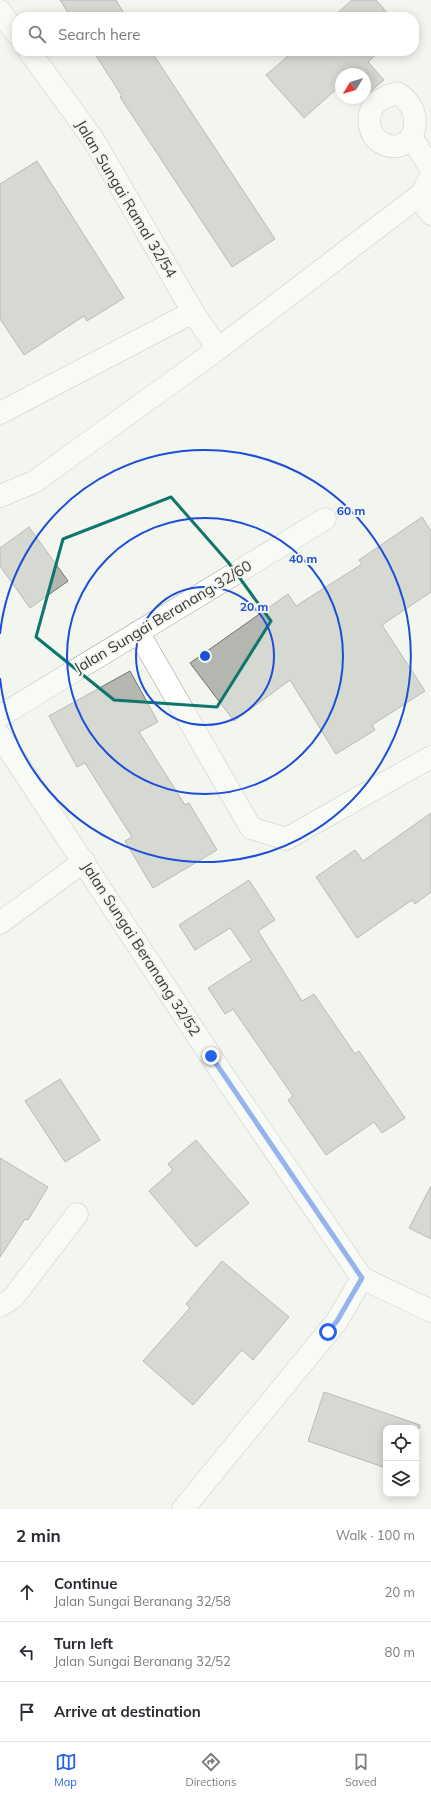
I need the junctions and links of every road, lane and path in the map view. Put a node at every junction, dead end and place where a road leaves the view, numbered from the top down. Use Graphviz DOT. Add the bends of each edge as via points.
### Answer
graph roads {
  1 [pos="0,11"];
  2 [pos="12,27"];
  3 [pos="33,56"];
  4 [pos="413,139"];
  5 [pos="431,170"];
  6 [pos="427,185"];
  7 [pos="431,214"];
  8 [pos="193,312"];
  9 [pos="218,349"];
  10 [pos="2,409"];
  11 [pos="0,496"];
  12 [pos="325,520"];
  13 [pos="138,632"];
  14 [pos="0,716"];
  15 [pos="0,736"];
  16 [pos="431,756"];
  17 [pos="84,861"];
  18 [pos="0,923"];
  19 [pos="77,1214"];
  20 [pos="362,1278"];
  21 [pos="0,1306"];
  22 [pos="431,1311"];
  23 [pos="183,1509"];
  1 -- 2 [label="street"];
  3 -- 8 [label="street, Jalan Sungai Ramal 32/54" via="93,139"];
  4 -- 5 [label="street"];
  6 -- 7 [label="street" via="424,202"];
  6 -- 9 [label="street"];
  8 -- 9 [label="street, Jalan Sungai Ramal 32/54"];
  8 -- 10 [label="street"];
  9 -- 11 [label="street" via="34,482"];
  12 -- 13 [label="street, Jalan Sungai Beranang 32/60"];
  13 -- 14 [label="street, Jalan Sungai Beranang 32/60"];
  13 -- 16 [label="street" via="251,828 286,839"];
  15 -- 17 [label="street, Jalan Sungai Beranang 32/52"];
  17 -- 18 [label="street"];
  17 -- 20 [label="street, Jalan Sungai Beranang 32/52" via="228,1082"];
  19 -- 21 [label="street" via="13,1298"];
  20 -- 22 [label="street"];
  20 -- 23 [label="street" via="337,1321"];
}
